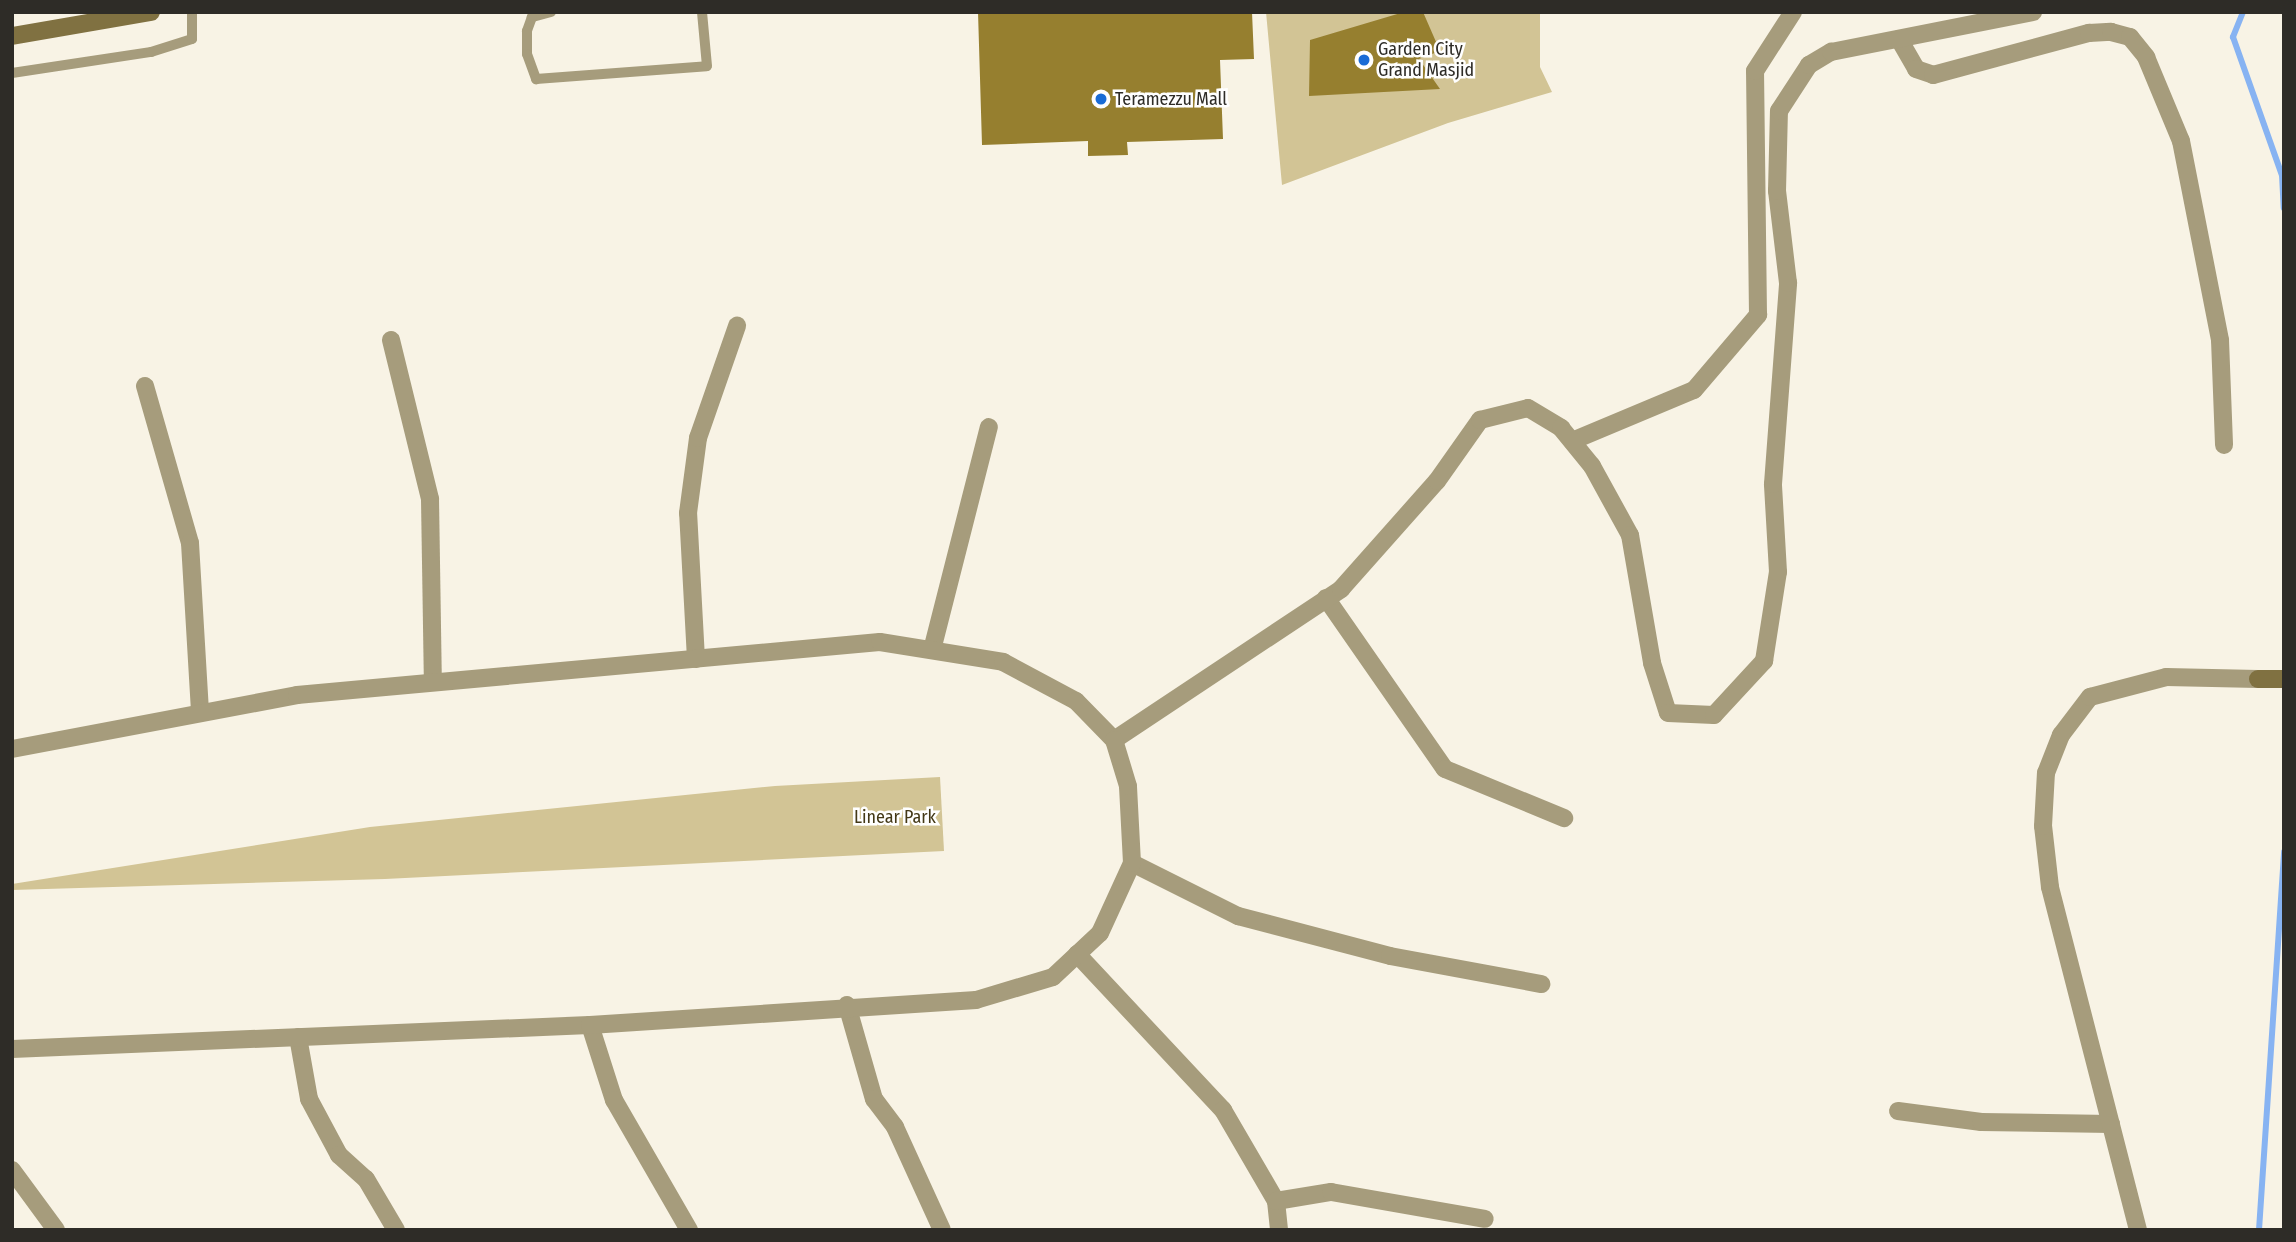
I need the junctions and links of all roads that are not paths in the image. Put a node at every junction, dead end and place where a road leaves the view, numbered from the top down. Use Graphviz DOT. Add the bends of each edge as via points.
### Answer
graph roads {
  1 [pos="151,12"];
  2 [pos="192,12"];
  3 [pos="551,12"];
  4 [pos="702,12"];
  5 [pos="1793,12"];
  6 [pos="2033,12"];
  7 [pos="12,36"];
  8 [pos="1899,38"];
  9 [pos="12,73"];
  10 [pos="737,326"];
  11 [pos="391,340"];
  12 [pos="145,386"];
  13 [pos="989,427"];
  14 [pos="1572,441"];
  15 [pos="2224,445"];
  16 [pos="1326,598"];
  17 [pos="932,650"];
  18 [pos="696,659"];
  19 [pos="2284,679"];
  20 [pos="432,682"];
  21 [pos="200,713"];
  22 [pos="1114,740"];
  23 [pos="12,749"];
  24 [pos="1564,818"];
  25 [pos="1132,863"];
  26 [pos="1077,954"];
  27 [pos="1541,984"];
  28 [pos="846,1005"];
  29 [pos="590,1025"];
  30 [pos="298,1037"];
  31 [pos="12,1049"];
  32 [pos="1898,1111"];
  33 [pos="2111,1124"];
  34 [pos="12,1170"];
  35 [pos="1276,1201"];
  36 [pos="1485,1219"];
  37 [pos="56,1230"];
  38 [pos="396,1230"];
  39 [pos="689,1230"];
  40 [pos="942,1230"];
  41 [pos="1279,1230"];
  42 [pos="2138,1230"];
  1 -- 7 [label="street"];
  2 -- 9 [label="lane" via="192,39 151,52"];
  3 -- 4 [label="lane" via="532,17 527,31 527,54 536,79 707,66"];
  5 -- 14 [label="street" via="1755,71 1758,315 1694,390"];
  6 -- 8 [label="street" via="1954,32"];
  8 -- 14 [label="street" via="1831,52 1809,65 1779,111 1777,191 1788,282 1773,484 1778,572 1764,661 1714,715 1668,713 1652,663 1630,534 1592,466"];
  8 -- 15 [label="street" via="1916,69 1933,75 2089,33 2130,37 2146,57 2181,141 2220,340"];
  10 -- 18 [label="street" via="698,438 688,513"];
  11 -- 20 [label="street" via="430,499"];
  12 -- 21 [label="street" via="190,543"];
  13 -- 17 [label="street"];
  14 -- 16 [label="street" via="1561,428 1528,408 1480,420 1437,481 1340,589"];
  16 -- 22 [label="street"];
  16 -- 24 [label="street" via="1445,769"];
  17 -- 18 [label="street" via="880,642"];
  17 -- 22 [label="street" via="1003,662 1076,701"];
  18 -- 20 [label="street"];
  19 -- 33 [label="street" via="2166,677 2091,697 2060,735 2046,773 2043,826 2049,887"];
  20 -- 21 [label="street" via="297,695"];
  21 -- 23 [label="street"];
  22 -- 25 [label="street" via="1128,786"];
  25 -- 26 [label="street" via="1100,933"];
  25 -- 27 [label="street" via="1238,916 1390,956"];
  26 -- 28 [label="street" via="1053,977 976,1000"];
  26 -- 35 [label="street" via="1223,1110"];
  28 -- 29 [label="street"];
  28 -- 40 [label="street" via="874,1099 895,1127"];
  29 -- 30 [label="street"];
  29 -- 39 [label="street" via="614,1100"];
  30 -- 31 [label="street"];
  30 -- 38 [label="street" via="309,1100 339,1155 366,1179"];
  32 -- 33 [label="street" via="1981,1122"];
  33 -- 42 [label="street"];
  34 -- 37 [label="street"];
  35 -- 36 [label="street" via="1331,1192"];
  35 -- 41 [label="street"];
}
